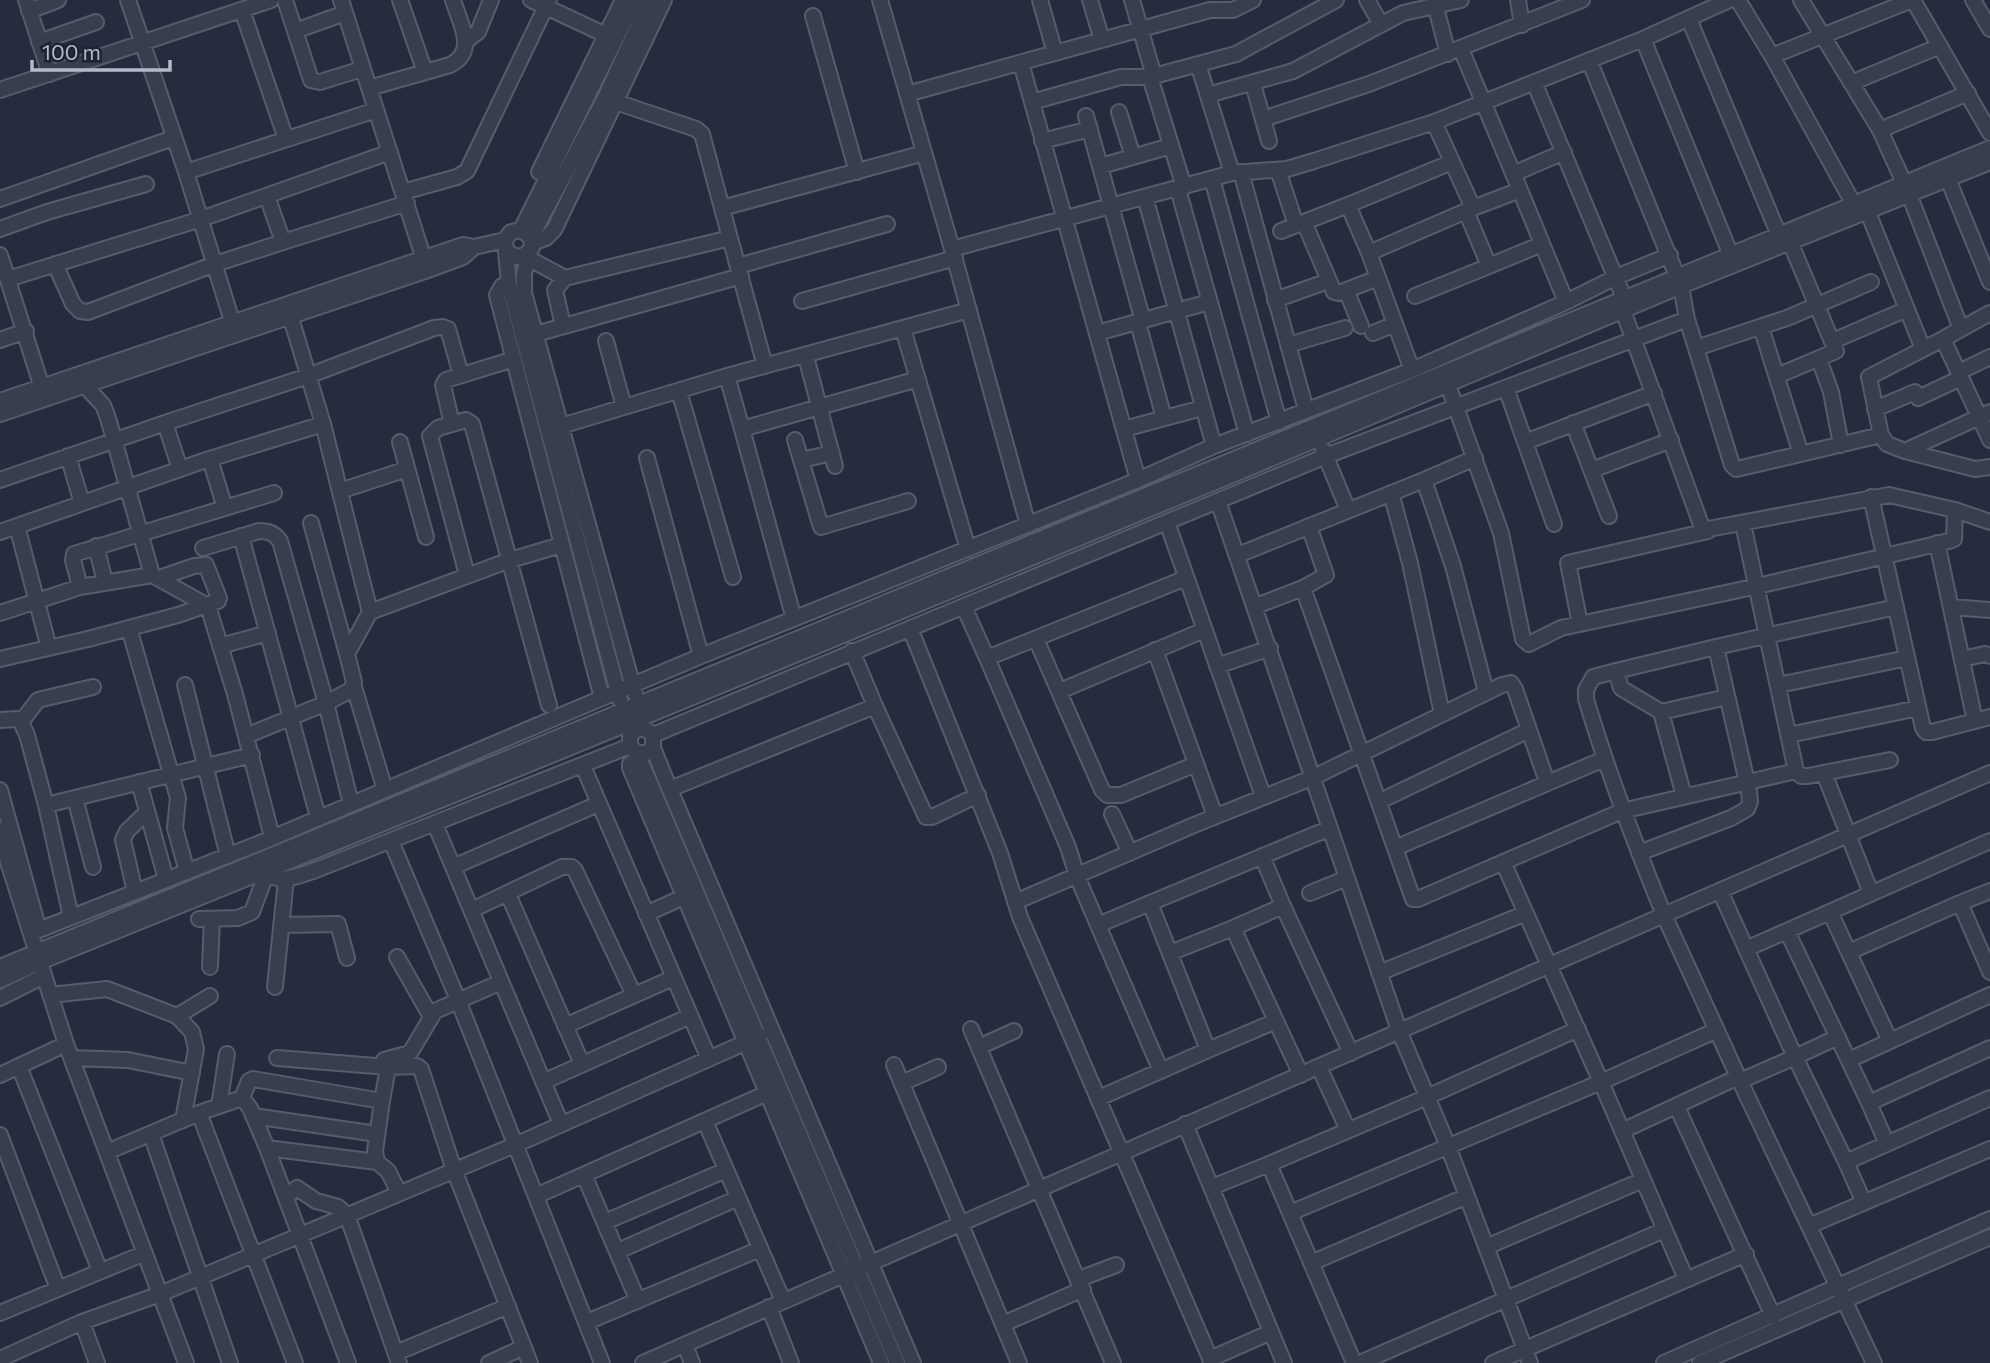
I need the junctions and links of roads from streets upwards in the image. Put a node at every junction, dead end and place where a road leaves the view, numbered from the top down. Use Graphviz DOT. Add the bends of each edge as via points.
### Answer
graph roads {
  1 [pos="58,0"];
  2 [pos="128,0"];
  3 [pos="271,0"];
  4 [pos="285,0"];
  5 [pos="400,0"];
  6 [pos="453,0"];
  7 [pos="491,0"];
  8 [pos="531,0"];
  9 [pos="623,0"];
  10 [pos="635,0"];
  11 [pos="650,0"];
  12 [pos="664,0"];
  13 [pos="880,0"];
  14 [pos="1040,0"];
  15 [pos="1090,0"];
  16 [pos="1132,0"];
  17 [pos="1253,0"];
  18 [pos="1336,0"];
  19 [pos="1367,0"];
  20 [pos="1461,0"];
  21 [pos="1518,0"];
  22 [pos="1757,0"];
  23 [pos="1801,0"];
  24 [pos="1912,0"];
  25 [pos="1972,0"];
  26 [pos="1578,1"];
  27 [pos="1736,2"];
  28 [pos="1435,3"];
  29 [pos="548,4"];
  30 [pos="27,5"];
  31 [pos="343,6"];
  32 [pos="242,10"];
  33 [pos="813,16"];
  34 [pos="1689,19"];
  35 [pos="96,22"];
  36 [pos="1381,24"];
  37 [pos="1522,25"];
  38 [pos="1142,29"];
  39 [pos="1990,29"];
  40 [pos="295,31"];
  41 [pos="606,35"];
  42 [pos="1822,36"];
  43 [pos="1643,38"];
  44 [pos="1102,40"];
  45 [pos="466,41"];
  46 [pos="39,42"];
  47 [pos="144,42"];
  48 [pos="1940,46"];
  49 [pos="1454,51"];
  50 [pos="1055,53"];
  51 [pos="1772,56"];
  52 [pos="1589,60"];
  53 [pos="1021,63"];
  54 [pos="1198,64"];
  55 [pos="362,69"];
  56 [pos="425,72"];
  57 [pos="50,74"];
  58 [pos="1152,77"];
  59 [pos="1534,82"];
  60 [pos="1851,83"];
  61 [pos="1253,84"];
  62 [pos="369,88"];
  63 [pos="0,90"];
  64 [pos="1968,93"];
  65 [pos="907,94"];
  66 [pos="1208,94"];
  67 [pos="610,100"];
  68 [pos="1032,102"];
  69 [pos="1482,103"];
  70 [pos="376,110"];
  71 [pos="1119,112"];
  72 [pos="1263,119"];
  73 [pos="1434,122"];
  74 [pos="1880,130"];
  75 [pos="1990,133"];
  76 [pos="173,138"];
  77 [pos="286,139"];
  78 [pos="1042,141"];
  79 [pos="1269,141"];
  80 [pos="1171,146"];
  81 [pos="1990,148"];
  82 [pos="390,152"];
  83 [pos="1564,152"];
  84 [pos="924,153"];
  85 [pos="1133,157"];
  86 [pos="1452,162"];
  87 [pos="1990,162"];
  88 [pos="1101,166"];
  89 [pos="1278,170"];
  90 [pos="186,172"];
  91 [pos="857,172"];
  92 [pos="1236,173"];
  93 [pos="1513,174"];
  94 [pos="1212,179"];
  95 [pos="1948,179"];
  96 [pos="146,184"];
  97 [pos="1181,188"];
  98 [pos="1907,188"];
  99 [pos="1520,190"];
  100 [pos="267,196"];
  101 [pos="405,197"];
  102 [pos="1145,197"];
  103 [pos="0,199"];
  104 [pos="1111,205"];
  105 [pos="1348,205"];
  106 [pos="722,208"];
  107 [pos="1860,209"];
  108 [pos="1470,210"];
  109 [pos="201,219"];
  110 [pos="1064,219"];
  111 [pos="887,224"];
  112 [pos="1300,224"];
  113 [pos="0,229"];
  114 [pos="1281,232"];
  115 [pos="730,237"];
  116 [pos="1784,240"];
  117 [pos="283,242"];
  118 [pos="1542,244"];
  119 [pos="520,245"];
  120 [pos="479,246"];
  121 [pos="954,253"];
  122 [pos="1369,253"];
  123 [pos="1730,253"];
  124 [pos="0,255"];
  125 [pos="1670,255"];
  126 [pos="55,264"];
  127 [pos="215,264"];
  128 [pos="426,265"];
  129 [pos="1489,267"];
  130 [pos="1987,267"];
  131 [pos="739,271"];
  132 [pos="1616,277"];
  133 [pos="565,278"];
  134 [pos="1378,278"];
  135 [pos="8,279"];
  136 [pos="1328,281"];
  137 [pos="1679,281"];
  138 [pos="1871,282"];
  139 [pos="1990,282"];
  140 [pos="509,284"];
  141 [pos="1346,290"];
  142 [pos="1415,296"];
  143 [pos="1275,300"];
  144 [pos="802,301"];
  145 [pos="1569,301"];
  146 [pos="1209,302"];
  147 [pos="1622,303"];
  148 [pos="1818,305"];
  149 [pos="1907,309"];
  150 [pos="969,310"];
  151 [pos="288,311"];
  152 [pos="1175,312"];
  153 [pos="1990,313"];
  154 [pos="1580,316"];
  155 [pos="1687,319"];
  156 [pos="1140,322"];
  157 [pos="1395,324"];
  158 [pos="563,326"];
  159 [pos="1761,327"];
  160 [pos="1345,328"];
  161 [pos="1961,329"];
  162 [pos="235,330"];
  163 [pos="903,330"];
  164 [pos="26,331"];
  165 [pos="1097,333"];
  166 [pos="536,334"];
  167 [pos="1633,339"];
  168 [pos="1943,339"];
  169 [pos="0,340"];
  170 [pos="606,341"];
  171 [pos="1833,341"];
  172 [pos="1288,345"];
  173 [pos="1696,348"];
  174 [pos="1923,349"];
  175 [pos="806,356"];
  176 [pos="1498,357"];
  177 [pos="1990,357"];
  178 [pos="514,359"];
  179 [pos="1819,359"];
  180 [pos="765,366"];
  181 [pos="1412,370"];
  182 [pos="461,375"];
  183 [pos="308,376"];
  184 [pos="727,376"];
  185 [pos="1777,376"];
  186 [pos="1961,378"];
  187 [pos="918,379"];
  188 [pos="1448,385"];
  189 [pos="85,386"];
  190 [pos="1506,388"];
  191 [pos="679,391"];
  192 [pos="44,393"];
  193 [pos="1654,393"];
  194 [pos="0,401"];
  195 [pos="819,406"];
  196 [pos="1456,406"];
  197 [pos="624,407"];
  198 [pos="1202,408"];
  199 [pos="1875,409"];
  200 [pos="1306,410"];
  201 [pos="0,415"];
  202 [pos="1985,415"];
  203 [pos="1164,418"];
  204 [pos="1279,422"];
  205 [pos="165,423"];
  206 [pos="1573,423"];
  207 [pos="323,424"];
  208 [pos="452,424"];
  209 [pos="561,426"];
  210 [pos="1332,427"];
  211 [pos="742,429"];
  212 [pos="1124,429"];
  213 [pos="1243,435"];
  214 [pos="1881,435"];
  215 [pos="1319,438"];
  216 [pos="115,440"];
  217 [pos="795,440"];
  218 [pos="1671,440"];
  219 [pos="1990,440"];
  220 [pos="400,442"];
  221 [pos="1525,442"];
  222 [pos="1841,445"];
  223 [pos="1213,446"];
  224 [pos="1905,451"];
  225 [pos="1801,454"];
  226 [pos="68,456"];
  227 [pos="1326,456"];
  228 [pos="647,458"];
  229 [pos="1475,458"];
  230 [pos="210,459"];
  231 [pos="801,460"];
  232 [pos="1238,463"];
  233 [pos="1990,467"];
  234 [pos="180,469"];
  235 [pos="407,469"];
  236 [pos="1592,470"];
  237 [pos="0,480"];
  238 [pos="1138,480"];
  239 [pos="1424,480"];
  240 [pos="129,488"];
  241 [pos="340,491"];
  242 [pos="274,493"];
  243 [pos="1391,493"];
  244 [pos="1871,497"];
  245 [pos="1219,500"];
  246 [pos="908,501"];
  247 [pos="82,503"];
  248 [pos="225,508"];
  249 [pos="1348,510"];
  250 [pos="1955,510"];
  251 [pos="1609,516"];
  252 [pos="1167,522"];
  253 [pos="1990,522"];
  254 [pos="312,523"];
  255 [pos="1554,524"];
  256 [pos="1743,524"];
  257 [pos="1028,525"];
  258 [pos="17,526"];
  259 [pos="1309,526"];
  260 [pos="1708,531"];
  261 [pos="0,532"];
  262 [pos="141,535"];
  263 [pos="241,537"];
  264 [pos="426,537"];
  265 [pos="1937,543"];
  266 [pos="561,545"];
  267 [pos="96,546"];
  268 [pos="203,548"];
  269 [pos="968,549"];
  270 [pos="1238,555"];
  271 [pos="1884,555"];
  272 [pos="510,560"];
  273 [pos="467,575"];
  274 [pos="156,576"];
  275 [pos="733,577"];
  276 [pos="1186,578"];
  277 [pos="104,582"];
  278 [pos="1758,586"];
  279 [pos="80,587"];
  280 [pos="1303,588"];
  281 [pos="37,600"];
  282 [pos="208,606"];
  283 [pos="1256,606"];
  284 [pos="964,607"];
  285 [pos="1896,607"];
  286 [pos="1951,607"];
  287 [pos="1990,610"];
  288 [pos="0,613"];
  289 [pos="368,614"];
  290 [pos="794,619"];
  291 [pos="338,623"];
  292 [pos="1580,624"];
  293 [pos="129,628"];
  294 [pos="909,628"];
  295 [pos="1204,630"];
  296 [pos="268,633"];
  297 [pos="1769,636"];
  298 [pos="1036,639"];
  299 [pos="220,646"];
  300 [pos="1716,647"];
  301 [pos="49,648"];
  302 [pos="1270,648"];
  303 [pos="1156,650"];
  304 [pos="852,651"];
  305 [pos="346,654"];
  306 [pos="701,656"];
  307 [pos="1990,656"];
  308 [pos="987,658"];
  309 [pos="1907,658"];
  310 [pos="0,659"];
  311 [pos="1962,659"];
  312 [pos="1217,666"];
  313 [pos="1616,671"];
  314 [pos="185,685"];
  315 [pos="632,685"];
  316 [pos="1779,685"];
  317 [pos="93,687"];
  318 [pos="354,687"];
  319 [pos="618,691"];
  320 [pos="1060,691"];
  321 [pos="1486,692"];
  322 [pos="1727,697"];
  323 [pos="602,698"];
  324 [pos="326,703"];
  325 [pos="549,705"];
  326 [pos="875,706"];
  327 [pos="1918,708"];
  328 [pos="1661,712"];
  329 [pos="1442,714"];
  330 [pos="1990,717"];
  331 [pos="291,718"];
  332 [pos="0,720"];
  333 [pos="1975,721"];
  334 [pos="21,722"];
  335 [pos="1528,730"];
  336 [pos="638,733"];
  337 [pos="1789,735"];
  338 [pos="246,736"];
  339 [pos="1363,753"];
  340 [pos="251,755"];
  341 [pos="1604,759"];
  342 [pos="1890,760"];
  343 [pos="1196,764"];
  344 [pos="583,766"];
  345 [pos="206,768"];
  346 [pos="1796,771"];
  347 [pos="1824,773"];
  348 [pos="1990,773"];
  349 [pos="171,775"];
  350 [pos="1314,777"];
  351 [pos="1746,781"];
  352 [pos="139,782"];
  353 [pos="1547,782"];
  354 [pos="670,789"];
  355 [pos="385,790"];
  356 [pos="978,795"];
  357 [pos="1263,796"];
  358 [pos="1684,796"];
  359 [pos="1,797"];
  360 [pos="75,797"];
  361 [pos="1380,801"];
  362 [pos="351,804"];
  363 [pos="598,804"];
  364 [pos="46,805"];
  365 [pos="1622,811"];
  366 [pos="147,812"];
  367 [pos="1112,814"];
  368 [pos="318,817"];
  369 [pos="1215,817"];
  370 [pos="435,824"];
  371 [pos="1330,828"];
  372 [pos="0,830"];
  373 [pos="1847,837"];
  374 [pos="391,841"];
  375 [pos="1990,841"];
  376 [pos="1395,848"];
  377 [pos="1130,853"];
  378 [pos="1639,853"];
  379 [pos="228,856"];
  380 [pos="266,856"];
  381 [pos="1262,856"];
  382 [pos="1503,862"];
  383 [pos="4,863"];
  384 [pos="93,867"];
  385 [pos="453,867"];
  386 [pos="187,872"];
  387 [pos="1077,876"];
  388 [pos="1347,878"];
  389 [pos="286,879"];
  390 [pos="166,880"];
  391 [pos="1720,891"];
  392 [pos="1990,891"];
  393 [pos="135,892"];
  394 [pos="1310,893"];
  395 [pos="1871,893"];
  396 [pos="508,894"];
  397 [pos="690,894"];
  398 [pos="1016,902"];
  399 [pos="1150,903"];
  400 [pos="1961,903"];
  401 [pos="1283,906"];
  402 [pos="472,910"];
  403 [pos="1830,912"];
  404 [pos="1526,913"];
  405 [pos="646,915"];
  406 [pos="1664,915"];
  407 [pos="71,917"];
  408 [pos="281,925"];
  409 [pos="1098,925"];
  410 [pos="1233,928"];
  411 [pos="1787,931"];
  412 [pos="35,932"];
  413 [pos="1746,949"];
  414 [pos="1849,952"];
  415 [pos="1170,953"];
  416 [pos="397,957"];
  417 [pos="346,958"];
  418 [pos="40,963"];
  419 [pos="0,967"];
  420 [pos="210,967"];
  421 [pos="1549,967"];
  422 [pos="1990,972"];
  423 [pos="1379,973"];
  424 [pos="673,978"];
  425 [pos="0,980"];
  426 [pos="501,982"];
  427 [pos="275,987"];
  428 [pos="50,995"];
  429 [pos="634,995"];
  430 [pos="1990,995"];
  431 [pos="211,996"];
  432 [pos="0,998"];
  433 [pos="458,1000"];
  434 [pos="430,1015"];
  435 [pos="177,1016"];
  436 [pos="690,1016"];
  437 [pos="1276,1021"];
  438 [pos="565,1026"];
  439 [pos="971,1029"];
  440 [pos="1577,1029"];
  441 [pos="1717,1030"];
  442 [pos="1014,1031"];
  443 [pos="1400,1032"];
  444 [pos="1838,1037"];
  445 [pos="753,1039"];
  446 [pos="1890,1041"];
  447 [pos="979,1047"];
  448 [pos="1990,1048"];
  449 [pos="1208,1050"];
  450 [pos="68,1051"];
  451 [pos="1351,1053"];
  452 [pos="227,1054"];
  453 [pos="1795,1057"];
  454 [pos="276,1058"];
  455 [pos="709,1059"];
  456 [pos="1849,1060"];
  457 [pos="362,1064"];
  458 [pos="582,1064"];
  459 [pos="894,1065"];
  460 [pos="19,1066"];
  461 [pos="388,1067"];
  462 [pos="938,1067"];
  463 [pos="1319,1067"];
  464 [pos="1161,1071"];
  465 [pos="192,1073"];
  466 [pos="0,1075"];
  467 [pos="1301,1075"];
  468 [pos="1739,1079"];
  469 [pos="543,1082"];
  470 [pos="1601,1082"];
  471 [pos="902,1083"];
  472 [pos="781,1087"];
  473 [pos="1427,1097"];
  474 [pos="242,1098"];
  475 [pos="1099,1098"];
  476 [pos="1990,1098"];
  477 [pos="382,1101"];
  478 [pos="1869,1102"];
  479 [pos="219,1106"];
  480 [pos="1677,1107"];
  481 [pos="199,1113"];
  482 [pos="253,1116"];
  483 [pos="183,1120"];
  484 [pos="705,1121"];
  485 [pos="561,1124"];
  486 [pos="1185,1124"];
  487 [pos="1348,1130"];
  488 [pos="1622,1131"];
  489 [pos="151,1134"];
  490 [pos="0,1135"];
  491 [pos="377,1135"];
  492 [pos="1887,1144"];
  493 [pos="515,1145"];
  494 [pos="1448,1146"];
  495 [pos="267,1148"];
  496 [pos="1990,1149"];
  497 [pos="107,1152"];
  498 [pos="1122,1153"];
  499 [pos="377,1162"];
  500 [pos="1846,1162"];
  501 [pos="1269,1164"];
  502 [pos="6,1170"];
  503 [pos="454,1170"];
  504 [pos="726,1170"];
  505 [pos="584,1175"];
  506 [pos="1643,1180"];
  507 [pos="1212,1187"];
  508 [pos="1041,1189"];
  509 [pos="398,1193"];
  510 [pos="286,1196"];
  511 [pos="536,1196"];
  512 [pos="1467,1196"];
  513 [pos="738,1198"];
  514 [pos="1864,1203"];
  515 [pos="1290,1213"];
  516 [pos="347,1215"];
  517 [pos="1990,1219"];
  518 [pos="605,1222"];
  519 [pos="960,1223"];
  520 [pos="1809,1226"];
  521 [pos="1664,1230"];
  522 [pos="301,1234"];
  523 [pos="1990,1237"];
  524 [pos="1486,1247"];
  525 [pos="760,1250"];
  526 [pos="618,1251"];
  527 [pos="145,1253"];
  528 [pos="254,1254"];
  529 [pos="1746,1254"];
  530 [pos="1311,1263"];
  531 [pos="1116,1265"];
  532 [pos="864,1266"];
  533 [pos="100,1271"];
  534 [pos="844,1274"];
  535 [pos="200,1277"];
  536 [pos="1686,1279"];
  537 [pos="1081,1284"];
  538 [pos="58,1289"];
  539 [pos="160,1294"];
  540 [pos="1842,1294"];
  541 [pos="1505,1298"];
  542 [pos="638,1301"];
  543 [pos="776,1304"];
  544 [pos="508,1306"];
  545 [pos="0,1313"];
  546 [pos="1773,1316"];
  547 [pos="82,1322"];
  548 [pos="587,1322"];
  549 [pos="1003,1324"];
  550 [pos="1271,1332"];
  551 [pos="685,1345"];
  552 [pos="524,1348"];
  553 [pos="1525,1349"];
  554 [pos="398,1358"];
  555 [pos="0,1359"];
  556 [pos="1211,1361"];
  557 [pos="1870,1362"];
  558 [pos="97,1363"];
  559 [pos="186,1363"];
  560 [pos="230,1363"];
  561 [pos="295,1363"];
  562 [pos="348,1363"];
  563 [pos="489,1363"];
  564 [pos="530,1363"];
  565 [pos="602,1363"];
  566 [pos="643,1363"];
  567 [pos="692,1363"];
  568 [pos="791,1363"];
  569 [pos="881,1363"];
  570 [pos="897,1363"];
  571 [pos="913,1363"];
  572 [pos="1019,1363"];
  573 [pos="1113,1363"];
  574 [pos="1284,1363"];
  575 [pos="1354,1363"];
  576 [pos="1360,1363"];
  577 [pos="1493,1363"];
  578 [pos="1530,1363"];
  579 [pos="1664,1363"];
  580 [pos="1700,1363"];
  1 -- 30 [label="street"];
  2 -- 47 [label="street"];
  3 -- 32 [label="street"];
  4 -- 40 [label="street"];
  5 -- 56 [label="street"];
  6 -- 45 [label="street"];
  7 -- 45 [label="street" via="478,32"];
  8 -- 29 [label="street"];
  9 -- 41 [label="street"];
  10 -- 119 [label="street"];
  11 -- 67 [label="street"];
  12 -- 67 [label="street"];
  13 -- 65 [label="street"];
  14 -- 50 [label="street"];
  15 -- 44 [label="street"];
  16 -- 38 [label="street"];
  17 -- 38 [label="street" via="1233,10 1210,10"];
  18 -- 54 [label="street" via="1246,51"];
  19 -- 36 [label="street"];
  20 -- 28 [label="street"];
  21 -- 37 [label="street"];
  22 -- 27 [label="street"];
  23 -- 42 [label="street"];
  24 -- 42 [label="street"];
  24 -- 48 [label="street"];
  25 -- 39 [label="street"];
  26 -- 37 [label="street"];
  27 -- 34 [label="street"];
  27 -- 51 [label="street"];
  28 -- 36 [label="street"];
  28 -- 49 [label="street"];
  29 -- 41 [label="street"];
  29 -- 101 [label="street" via="473,163 457,177"];
  30 -- 46 [label="street"];
  31 -- 40 [label="street"];
  31 -- 55 [label="street"];
  32 -- 47 [label="street"];
  32 -- 77 [label="street"];
  33 -- 91 [label="street"];
  34 -- 43 [label="street"];
  34 -- 116 [label="street"];
  35 -- 46 [label="street"];
  36 -- 61 [label="street" via="1293,71"];
  37 -- 49 [label="street"];
  38 -- 44 [label="street"];
  38 -- 58 [label="street"];
  40 -- 55 [label="street" via="316,82"];
  41 -- 119 [label="street" via="524,203"];
  42 -- 51 [label="street"];
  42 -- 60 [label="street"];
  43 -- 52 [label="street"];
  43 -- 123 [label="street"];
  44 -- 50 [label="street"];
  45 -- 56 [label="street" via="460,60"];
  46 -- 57 [label="street"];
  47 -- 57 [label="street"];
  47 -- 76 [label="street"];
  48 -- 60 [label="street"];
  48 -- 64 [label="street"];
  49 -- 69 [label="street"];
  49 -- 72 [label="street"];
  50 -- 53 [label="street"];
  51 -- 107 [label="street"];
  52 -- 59 [label="street"];
  52 -- 125 [label="street"];
  53 -- 65 [label="street"];
  53 -- 68 [label="street"];
  54 -- 58 [label="street"];
  54 -- 66 [label="street"];
  55 -- 62 [label="street"];
  56 -- 62 [label="street"];
  57 -- 63 [label="street"];
  58 -- 68 [label="street" via="1121,77"];
  58 -- 80 [label="street"];
  59 -- 69 [label="street"];
  59 -- 83 [label="street"];
  60 -- 74 [label="street"];
  61 -- 66 [label="street"];
  61 -- 72 [label="street"];
  62 -- 70 [label="street"];
  64 -- 74 [label="street"];
  64 -- 75 [label="street"];
  65 -- 84 [label="street"];
  66 -- 92 [label="street"];
  67 -- 106 [label="street" via="702,134"];
  67 -- 119 [label="street"];
  68 -- 78 [label="street"];
  69 -- 73 [label="street"];
  69 -- 93 [label="street"];
  70 -- 77 [label="street"];
  70 -- 82 [label="street"];
  71 -- 85 [label="street"];
  72 -- 79 [label="street"];
  73 -- 86 [label="street"];
  73 -- 89 [label="street"];
  74 -- 98 [label="street"];
  76 -- 90 [label="street"];
  76 -- 103 [label="street"];
  77 -- 90 [label="street"];
  78 -- 88 [label="street" via="1088,122"];
  78 -- 110 [label="street"];
  80 -- 85 [label="street"];
  80 -- 97 [label="street"];
  81 -- 98 [label="street"];
  82 -- 100 [label="street"];
  82 -- 101 [label="street"];
  83 -- 93 [label="street"];
  83 -- 132 [label="street"];
  84 -- 91 [label="street"];
  84 -- 121 [label="street"];
  85 -- 88 [label="street"];
  86 -- 105 [label="street"];
  86 -- 108 [label="street"];
  87 -- 95 [label="street"];
  88 -- 104 [label="street"];
  89 -- 92 [label="street"];
  89 -- 112 [label="street"];
  90 -- 109 [label="street"];
  91 -- 106 [label="street"];
  92 -- 94 [label="street"];
  92 -- 143 [label="street"];
  93 -- 99 [label="street"];
  94 -- 97 [label="street"];
  94 -- 204 [label="street"];
  95 -- 98 [label="street"];
  95 -- 130 [label="street"];
  96 -- 113 [label="street"];
  97 -- 102 [label="street"];
  97 -- 146 [label="street"];
  98 -- 107 [label="street"];
  98 -- 161 [label="street"];
  99 -- 108 [label="street"];
  99 -- 118 [label="street"];
  100 -- 109 [label="street"];
  100 -- 117 [label="street"];
  101 -- 117 [label="street"];
  101 -- 128 [label="street"];
  102 -- 104 [label="street"];
  102 -- 152 [label="street"];
  104 -- 110 [label="street"];
  104 -- 156 [label="street"];
  105 -- 112 [label="street"];
  105 -- 122 [label="street"];
  106 -- 115 [label="street"];
  107 -- 116 [label="street"];
  107 -- 149 [label="street"];
  108 -- 122 [label="street"];
  108 -- 129 [label="street"];
  109 -- 126 [label="street"];
  109 -- 127 [label="street"];
  110 -- 121 [label="street"];
  110 -- 165 [label="street"];
  111 -- 131 [label="street"];
  112 -- 114 [label="street"];
  112 -- 136 [label="street"];
  115 -- 131 [label="street"];
  115 -- 133 [label="street"];
  116 -- 123 [label="street"];
  116 -- 137 [label="street"];
  116 -- 148 [label="street"];
  117 -- 127 [label="street"];
  118 -- 129 [label="street"];
  118 -- 145 [label="street"];
  119 -- 120 [label="street"];
  119 -- 120 [label="street" via="496,251"];
  119 -- 133 [label="street"];
  119 -- 140 [label="street"];
  119 -- 166 [label="street" via="524,293"];
  120 -- 128 [label="street" via="463,246"];
  121 -- 144 [label="street"];
  121 -- 150 [label="street"];
  122 -- 134 [label="street"];
  123 -- 137 [label="street"];
  124 -- 135 [label="street"];
  125 -- 132 [label="street"];
  125 -- 137 [label="street"];
  126 -- 127 [label="street" via="74,304 88,312"];
  126 -- 135 [label="street"];
  127 -- 162 [label="street"];
  128 -- 151 [label="street"];
  129 -- 142 [label="street"];
  130 -- 139 [label="street"];
  131 -- 158 [label="street"];
  131 -- 180 [label="street"];
  132 -- 145 [label="street"];
  132 -- 147 [label="street"];
  133 -- 158 [label="street" via="555,290"];
  134 -- 141 [label="street"];
  134 -- 157 [label="street"];
  135 -- 164 [label="street"];
  136 -- 141 [label="street" via="1334,292"];
  136 -- 143 [label="street"];
  137 -- 147 [label="street"];
  137 -- 155 [label="street"];
  138 -- 148 [label="street"];
  140 -- 178 [label="street" via="502,286 498,295"];
  140 -- 319 [label="street"];
  141 -- 157 [label="street" via="1367,329"];
  143 -- 172 [label="street"];
  145 -- 154 [label="street"];
  145 -- 181 [label="street"];
  146 -- 152 [label="street"];
  146 -- 213 [label="street"];
  147 -- 154 [label="street"];
  147 -- 167 [label="street"];
  147 -- 176 [label="street"];
  148 -- 159 [label="street"];
  148 -- 171 [label="street"];
  149 -- 171 [label="street"];
  149 -- 174 [label="street"];
  150 -- 163 [label="street"];
  150 -- 257 [label="street"];
  151 -- 162 [label="street"];
  151 -- 183 [label="street"];
  152 -- 156 [label="street"];
  152 -- 198 [label="street"];
  153 -- 161 [label="street"];
  154 -- 176 [label="street"];
  155 -- 167 [label="street"];
  155 -- 173 [label="street"];
  156 -- 165 [label="street"];
  156 -- 203 [label="street"];
  157 -- 181 [label="street"];
  158 -- 166 [label="street"];
  159 -- 173 [label="street"];
  159 -- 185 [label="street"];
  160 -- 172 [label="street"];
  161 -- 168 [label="street"];
  162 -- 189 [label="street"];
  162 -- 192 [label="street"];
  163 -- 175 [label="street"];
  163 -- 187 [label="street"];
  164 -- 169 [label="street"];
  164 -- 192 [label="street"];
  165 -- 212 [label="street"];
  166 -- 209 [label="street"];
  167 -- 190 [label="street"];
  167 -- 193 [label="street"];
  168 -- 174 [label="street"];
  168 -- 186 [label="street"];
  170 -- 197 [label="street"];
  171 -- 179 [label="street" via="1836,351"];
  172 -- 200 [label="street"];
  173 -- 225 [label="street" via="1732,465 1736,469"];
  174 -- 199 [label="street" via="1869,377"];
  175 -- 180 [label="street"];
  175 -- 195 [label="street"];
  176 -- 188 [label="street"];
  176 -- 210 [label="street"];
  177 -- 186 [label="street" via="1959,372"];
  178 -- 182 [label="street"];
  178 -- 266 [label="street"];
  179 -- 185 [label="street"];
  179 -- 222 [label="street"];
  180 -- 184 [label="street"];
  181 -- 200 [label="street"];
  182 -- 183 [label="street" via="450,333 443,327"];
  182 -- 208 [label="street" via="443,385"];
  183 -- 205 [label="street"];
  183 -- 207 [label="street"];
  184 -- 191 [label="street"];
  184 -- 211 [label="street"];
  185 -- 225 [label="street"];
  186 -- 199 [label="street"];
  186 -- 202 [label="street"];
  187 -- 195 [label="street"];
  187 -- 269 [label="street"];
  188 -- 196 [label="street"];
  188 -- 210 [label="street"];
  189 -- 192 [label="street"];
  189 -- 216 [label="street" via="103,405"];
  190 -- 196 [label="street"];
  190 -- 221 [label="street"];
  191 -- 197 [label="street"];
  191 -- 275 [label="street"];
  192 -- 194 [label="street"];
  192 -- 201 [label="street"];
  193 -- 206 [label="street"];
  193 -- 218 [label="street"];
  195 -- 211 [label="street"];
  195 -- 231 [label="street" via="834,459"];
  196 -- 227 [label="street"];
  196 -- 229 [label="street"];
  197 -- 209 [label="street"];
  198 -- 203 [label="street"];
  198 -- 223 [label="street"];
  199 -- 214 [label="street"];
  200 -- 204 [label="street"];
  202 -- 219 [label="street"];
  202 -- 224 [label="street"];
  203 -- 212 [label="street"];
  204 -- 213 [label="street"];
  205 -- 216 [label="street"];
  205 -- 234 [label="street"];
  206 -- 221 [label="street"];
  206 -- 236 [label="street"];
  207 -- 230 [label="street"];
  207 -- 241 [label="street"];
  208 -- 272 [label="street" via="466,419 472,424"];
  208 -- 273 [label="street" via="430,436"];
  209 -- 315 [label="street"];
  210 -- 215 [label="street"];
  210 -- 232 [label="street"];
  211 -- 290 [label="street"];
  212 -- 238 [label="street"];
  213 -- 223 [label="street"];
  213 -- 232 [label="street"];
  214 -- 222 [label="street"];
  214 -- 224 [label="street" via="1887,444"];
  215 -- 227 [label="street"];
  215 -- 232 [label="street"];
  216 -- 226 [label="street"];
  216 -- 240 [label="street"];
  217 -- 231 [label="street"];
  218 -- 236 [label="street"];
  218 -- 260 [label="street" via="1703,530"];
  220 -- 235 [label="street"];
  221 -- 255 [label="street"];
  222 -- 225 [label="street"];
  223 -- 238 [label="street"];
  224 -- 233 [label="street" via="1975,470"];
  226 -- 237 [label="street"];
  226 -- 247 [label="street"];
  227 -- 245 [label="street"];
  227 -- 249 [label="street"];
  228 -- 306 [label="street"];
  229 -- 239 [label="street"];
  229 -- 292 [label="street" via="1501,533 1526,643"];
  230 -- 234 [label="street"];
  230 -- 248 [label="street"];
  231 -- 246 [label="street" via="821,527"];
  232 -- 336 [label="street" via="1038,547"];
  234 -- 240 [label="street"];
  235 -- 241 [label="street"];
  235 -- 264 [label="street"];
  236 -- 251 [label="street"];
  238 -- 257 [label="street"];
  239 -- 243 [label="street"];
  239 -- 321 [label="street" via="1453,566"];
  240 -- 247 [label="street"];
  240 -- 262 [label="street"];
  241 -- 289 [label="street"];
  242 -- 248 [label="street"];
  243 -- 249 [label="street"];
  243 -- 329 [label="street"];
  244 -- 250 [label="street" via="1896,495"];
  244 -- 256 [label="street"];
  244 -- 271 [label="street"];
  245 -- 252 [label="street"];
  245 -- 270 [label="street"];
  247 -- 258 [label="street"];
  248 -- 262 [label="street"];
  249 -- 259 [label="street"];
  250 -- 253 [label="street"];
  250 -- 265 [label="street" via="1954,539"];
  252 -- 276 [label="street"];
  252 -- 284 [label="street"];
  254 -- 291 [label="street"];
  256 -- 260 [label="street"];
  256 -- 278 [label="street"];
  257 -- 269 [label="street"];
  258 -- 261 [label="street"];
  258 -- 281 [label="street"];
  259 -- 270 [label="street"];
  259 -- 280 [label="street" via="1326,575"];
  260 -- 292 [label="street" via="1568,563"];
  262 -- 267 [label="street"];
  262 -- 274 [label="street"];
  263 -- 268 [label="street"];
  263 -- 296 [label="street"];
  263 -- 324 [label="street" via="269,531 280,541"];
  265 -- 271 [label="street"];
  265 -- 286 [label="street"];
  266 -- 272 [label="street"];
  266 -- 323 [label="street"];
  267 -- 277 [label="street"];
  267 -- 279 [label="street" via="73,556"];
  269 -- 290 [label="street"];
  270 -- 283 [label="street"];
  271 -- 278 [label="street"];
  271 -- 285 [label="street"];
  272 -- 273 [label="street"];
  272 -- 325 [label="street"];
  273 -- 289 [label="street"];
  274 -- 277 [label="street"];
  274 -- 282 [label="street"];
  274 -- 282 [label="street" via="206,565 219,598"];
  276 -- 295 [label="street"];
  276 -- 298 [label="street"];
  277 -- 279 [label="street"];
  278 -- 292 [label="street"];
  278 -- 297 [label="street"];
  279 -- 281 [label="street"];
  280 -- 283 [label="street"];
  280 -- 339 [label="street"];
  281 -- 288 [label="street"];
  281 -- 301 [label="street"];
  282 -- 293 [label="street"];
  282 -- 299 [label="street"];
  283 -- 302 [label="street"];
  284 -- 294 [label="street"];
  284 -- 308 [label="street"];
  285 -- 297 [label="street"];
  285 -- 309 [label="street"];
  286 -- 287 [label="street"];
  286 -- 311 [label="street"];
  289 -- 291 [label="street"];
  289 -- 305 [label="street"];
  290 -- 306 [label="street"];
  291 -- 305 [label="street"];
  293 -- 301 [label="street"];
  293 -- 349 [label="street"];
  294 -- 304 [label="street"];
  294 -- 356 [label="street"];
  295 -- 303 [label="street"];
  295 -- 312 [label="street"];
  296 -- 299 [label="street"];
  296 -- 331 [label="street"];
  297 -- 300 [label="street"];
  297 -- 316 [label="street"];
  298 -- 308 [label="street"];
  298 -- 320 [label="street"];
  299 -- 338 [label="street"];
  300 -- 313 [label="street"];
  300 -- 322 [label="street"];
  301 -- 310 [label="street"];
  302 -- 312 [label="street"];
  302 -- 350 [label="street"];
  303 -- 320 [label="street"];
  303 -- 343 [label="street"];
  304 -- 326 [label="street"];
  304 -- 336 [label="street"];
  305 -- 318 [label="street"];
  306 -- 315 [label="street"];
  307 -- 311 [label="street"];
  308 -- 387 [label="street"];
  309 -- 316 [label="street"];
  309 -- 327 [label="street"];
  311 -- 333 [label="street"];
  312 -- 357 [label="street"];
  313 -- 328 [label="street" via="1621,688"];
  313 -- 341 [label="street" via="1593,677 1586,690"];
  314 -- 345 [label="street"];
  315 -- 319 [label="street"];
  315 -- 336 [label="street"];
  316 -- 337 [label="street"];
  317 -- 334 [label="street" via="38,700"];
  318 -- 324 [label="street"];
  318 -- 355 [label="street"];
  319 -- 323 [label="street"];
  319 -- 336 [label="street"];
  320 -- 343 [label="street" via="1107,795 1121,795"];
  321 -- 329 [label="street"];
  321 -- 335 [label="street" via="1511,683"];
  322 -- 328 [label="street"];
  322 -- 351 [label="street"];
  323 -- 355 [label="street"];
  324 -- 331 [label="street"];
  324 -- 362 [label="street"];
  326 -- 354 [label="street"];
  326 -- 356 [label="street" via="926,817"];
  327 -- 333 [label="street" via="1926,732"];
  327 -- 337 [label="street"];
  328 -- 358 [label="street"];
  329 -- 339 [label="street"];
  330 -- 333 [label="street"];
  331 -- 338 [label="street"];
  331 -- 368 [label="street"];
  332 -- 334 [label="street"];
  334 -- 364 [label="street"];
  335 -- 353 [label="street"];
  335 -- 361 [label="street"];
  336 -- 344 [label="street"];
  336 -- 354 [label="street"];
  336 -- 380 [label="street"];
  336 -- 397 [label="street"];
  337 -- 346 [label="street"];
  338 -- 340 [label="street"];
  339 -- 350 [label="street"];
  339 -- 361 [label="street"];
  340 -- 345 [label="street"];
  340 -- 380 [label="street"];
  341 -- 353 [label="street"];
  341 -- 365 [label="street"];
  342 -- 347 [label="street"];
  343 -- 369 [label="street"];
  344 -- 363 [label="street"];
  344 -- 370 [label="street"];
  345 -- 349 [label="street"];
  345 -- 379 [label="street"];
  346 -- 347 [label="street" via="1801,776"];
  346 -- 351 [label="street"];
  347 -- 373 [label="street"];
  348 -- 373 [label="street"];
  349 -- 352 [label="street"];
  349 -- 386 [label="street" via="179,803 175,828"];
  350 -- 357 [label="street"];
  350 -- 371 [label="street"];
  351 -- 358 [label="street"];
  351 -- 378 [label="street" via="1750,802 1741,814"];
  352 -- 360 [label="street"];
  352 -- 366 [label="street"];
  353 -- 376 [label="street"];
  354 -- 472 [label="street"];
  355 -- 362 [label="street"];
  356 -- 398 [label="street"];
  357 -- 369 [label="street"];
  358 -- 365 [label="street"];
  359 -- 412 [label="street"];
  360 -- 364 [label="street"];
  360 -- 384 [label="street"];
  361 -- 376 [label="street"];
  362 -- 368 [label="street"];
  363 -- 385 [label="street"];
  363 -- 405 [label="street"];
  364 -- 407 [label="street"];
  365 -- 378 [label="street"];
  365 -- 382 [label="street"];
  366 -- 390 [label="street"];
  366 -- 393 [label="street" via="123,840"];
  367 -- 377 [label="street"];
  368 -- 380 [label="street"];
  369 -- 377 [label="street"];
  370 -- 374 [label="street"];
  370 -- 385 [label="street"];
  371 -- 381 [label="street"];
  371 -- 388 [label="street"];
  372 -- 383 [label="street"];
  373 -- 391 [label="street"];
  373 -- 395 [label="street"];
  374 -- 389 [label="street"];
  374 -- 433 [label="street"];
  375 -- 395 [label="street"];
  376 -- 382 [label="street" via="1413,899"];
  377 -- 387 [label="street"];
  378 -- 406 [label="street"];
  379 -- 380 [label="street"];
  379 -- 386 [label="street"];
  380 -- 389 [label="street" via="272,876"];
  380 -- 418 [label="street"];
  380 -- 420 [label="street" via="252,912 238,918 206,919"];
  381 -- 399 [label="street"];
  381 -- 401 [label="street"];
  382 -- 404 [label="street"];
  383 -- 412 [label="street"];
  385 -- 402 [label="street"];
  386 -- 390 [label="street"];
  387 -- 398 [label="street"];
  387 -- 409 [label="street"];
  388 -- 394 [label="street"];
  388 -- 423 [label="street"];
  389 -- 408 [label="street"];
  390 -- 393 [label="street"];
  391 -- 406 [label="street"];
  391 -- 413 [label="street"];
  392 -- 400 [label="street"];
  393 -- 407 [label="street"];
  395 -- 403 [label="street"];
  396 -- 402 [label="street"];
  396 -- 429 [label="street" via="562,867 576,870"];
  396 -- 438 [label="street"];
  397 -- 405 [label="street"];
  397 -- 445 [label="street"];
  398 -- 475 [label="street"];
  399 -- 409 [label="street"];
  399 -- 415 [label="street"];
  400 -- 414 [label="street"];
  400 -- 422 [label="street"];
  401 -- 410 [label="street"];
  401 -- 451 [label="street"];
  402 -- 426 [label="street"];
  403 -- 411 [label="street"];
  403 -- 414 [label="street"];
  404 -- 421 [label="street"];
  404 -- 423 [label="street"];
  405 -- 424 [label="street"];
  406 -- 421 [label="street"];
  406 -- 441 [label="street"];
  407 -- 412 [label="street"];
  408 -- 417 [label="street" via="338,924"];
  408 -- 427 [label="street"];
  409 -- 464 [label="street"];
  410 -- 415 [label="street"];
  410 -- 437 [label="street"];
  411 -- 413 [label="street"];
  411 -- 444 [label="street"];
  412 -- 418 [label="street"];
  413 -- 453 [label="street"];
  414 -- 446 [label="street"];
  415 -- 449 [label="street"];
  416 -- 434 [label="street"];
  418 -- 419 [label="street"];
  418 -- 425 [label="street"];
  418 -- 428 [label="street"];
  418 -- 432 [label="street"];
  421 -- 440 [label="street"];
  421 -- 443 [label="street"];
  423 -- 443 [label="street"];
  424 -- 429 [label="street"];
  424 -- 436 [label="street"];
  426 -- 433 [label="street"];
  426 -- 469 [label="street"];
  428 -- 435 [label="street" via="107,989"];
  428 -- 450 [label="street"];
  429 -- 438 [label="street"];
  430 -- 446 [label="street"];
  431 -- 435 [label="street"];
  433 -- 434 [label="street"];
  433 -- 493 [label="street"];
  434 -- 457 [label="street" via="410,1053"];
  435 -- 465 [label="street" via="195,1041"];
  436 -- 455 [label="street"];
  436 -- 458 [label="street"];
  437 -- 449 [label="street"];
  437 -- 467 [label="street"];
  438 -- 458 [label="street"];
  439 -- 447 [label="street"];
  440 -- 470 [label="street"];
  440 -- 473 [label="street"];
  441 -- 468 [label="street"];
  441 -- 470 [label="street"];
  442 -- 447 [label="street"];
  443 -- 451 [label="street"];
  443 -- 473 [label="street"];
  444 -- 453 [label="street"];
  444 -- 456 [label="street"];
  445 -- 455 [label="street"];
  445 -- 472 [label="street"];
  446 -- 456 [label="street"];
  447 -- 508 [label="street"];
  448 -- 478 [label="street"];
  449 -- 464 [label="street"];
  450 -- 460 [label="street"];
  450 -- 465 [label="street"];
  450 -- 497 [label="street"];
  451 -- 463 [label="street"];
  452 -- 479 [label="street"];
  453 -- 468 [label="street"];
  453 -- 500 [label="street"];
  454 -- 457 [label="street"];
  455 -- 485 [label="street"];
  456 -- 478 [label="street"];
  457 -- 461 [label="street"];
  458 -- 469 [label="street"];
  459 -- 471 [label="street"];
  460 -- 466 [label="street"];
  460 -- 533 [label="street"];
  461 -- 477 [label="street"];
  461 -- 503 [label="street" via="421,1069"];
  462 -- 471 [label="street"];
  463 -- 467 [label="street"];
  463 -- 487 [label="street"];
  464 -- 475 [label="street"];
  465 -- 483 [label="street"];
  467 -- 486 [label="street"];
  468 -- 480 [label="street"];
  468 -- 520 [label="street"];
  469 -- 485 [label="street"];
  470 -- 488 [label="street"];
  470 -- 494 [label="street"];
  471 -- 519 [label="street"];
  472 -- 484 [label="street"];
  472 -- 532 [label="street"];
  472 -- 534 [label="street"];
  473 -- 487 [label="street"];
  473 -- 494 [label="street"];
  474 -- 477 [label="street" via="253,1079"];
  474 -- 479 [label="street"];
  474 -- 482 [label="street"];
  475 -- 498 [label="street"];
  476 -- 492 [label="street"];
  477 -- 491 [label="street"];
  478 -- 492 [label="street"];
  479 -- 481 [label="street"];
  480 -- 488 [label="street"];
  480 -- 529 [label="street"];
  481 -- 483 [label="street"];
  481 -- 528 [label="street"];
  482 -- 491 [label="street"];
  482 -- 495 [label="street"];
  483 -- 489 [label="street"];
  484 -- 504 [label="street"];
  484 -- 505 [label="street"];
  485 -- 493 [label="street"];
  486 -- 498 [label="street"];
  486 -- 507 [label="street"];
  487 -- 501 [label="street"];
  488 -- 506 [label="street"];
  489 -- 497 [label="street"];
  489 -- 535 [label="street"];
  490 -- 502 [label="street"];
  491 -- 499 [label="street"];
  492 -- 500 [label="street"];
  493 -- 503 [label="street"];
  493 -- 511 [label="street"];
  494 -- 512 [label="street"];
  494 -- 515 [label="street"];
  495 -- 499 [label="street"];
  495 -- 510 [label="street"];
  496 -- 514 [label="street"];
  497 -- 527 [label="street"];
  498 -- 508 [label="street"];
  498 -- 556 [label="street"];
  499 -- 509 [label="street" via="388,1171"];
  500 -- 514 [label="street"];
  501 -- 507 [label="street"];
  501 -- 515 [label="street"];
  502 -- 538 [label="street"];
  503 -- 509 [label="street"];
  503 -- 544 [label="street"];
  504 -- 513 [label="street"];
  504 -- 518 [label="street"];
  505 -- 511 [label="street"];
  505 -- 518 [label="street"];
  506 -- 521 [label="street"];
  506 -- 524 [label="street"];
  507 -- 550 [label="street"];
  508 -- 519 [label="street"];
  508 -- 537 [label="street"];
  509 -- 516 [label="street"];
  510 -- 516 [label="street" via="297,1188"];
  510 -- 522 [label="street"];
  511 -- 548 [label="street"];
  512 -- 524 [label="street"];
  512 -- 530 [label="street"];
  513 -- 525 [label="street"];
  513 -- 526 [label="street"];
  514 -- 520 [label="street"];
  515 -- 530 [label="street"];
  516 -- 522 [label="street"];
  516 -- 554 [label="street"];
  517 -- 540 [label="street"];
  518 -- 526 [label="street"];
  519 -- 532 [label="street"];
  519 -- 549 [label="street"];
  520 -- 540 [label="street"];
  521 -- 536 [label="street"];
  521 -- 541 [label="street"];
  522 -- 528 [label="street"];
  522 -- 562 [label="street"];
  523 -- 540 [label="street"];
  524 -- 541 [label="street"];
  525 -- 542 [label="street"];
  525 -- 543 [label="street"];
  526 -- 542 [label="street"];
  527 -- 533 [label="street"];
  527 -- 539 [label="street"];
  528 -- 535 [label="street"];
  528 -- 561 [label="street"];
  529 -- 536 [label="street"];
  529 -- 546 [label="street"];
  530 -- 575 [label="street"];
  531 -- 537 [label="street"];
  532 -- 534 [label="street"];
  532 -- 570 [label="street"];
  532 -- 571 [label="street"];
  533 -- 538 [label="street"];
  534 -- 543 [label="street"];
  534 -- 569 [label="street"];
  535 -- 539 [label="street"];
  535 -- 560 [label="street"];
  536 -- 553 [label="street"];
  537 -- 549 [label="street"];
  537 -- 573 [label="street"];
  538 -- 545 [label="street"];
  539 -- 547 [label="street"];
  539 -- 559 [label="street"];
  540 -- 546 [label="street"];
  540 -- 557 [label="street"];
  540 -- 580 [label="street"];
  541 -- 553 [label="street"];
  541 -- 576 [label="street"];
  542 -- 548 [label="street"];
  543 -- 551 [label="street"];
  543 -- 568 [label="street"];
  544 -- 552 [label="street"];
  544 -- 554 [label="street"];
  546 -- 579 [label="street"];
  547 -- 555 [label="street"];
  547 -- 558 [label="street"];
  548 -- 565 [label="street"];
  549 -- 572 [label="street"];
  550 -- 556 [label="street"];
  550 -- 574 [label="street"];
  551 -- 566 [label="street"];
  551 -- 567 [label="street"];
  552 -- 563 [label="street"];
  552 -- 564 [label="street"];
  553 -- 577 [label="street"];
  553 -- 578 [label="street"];
}
